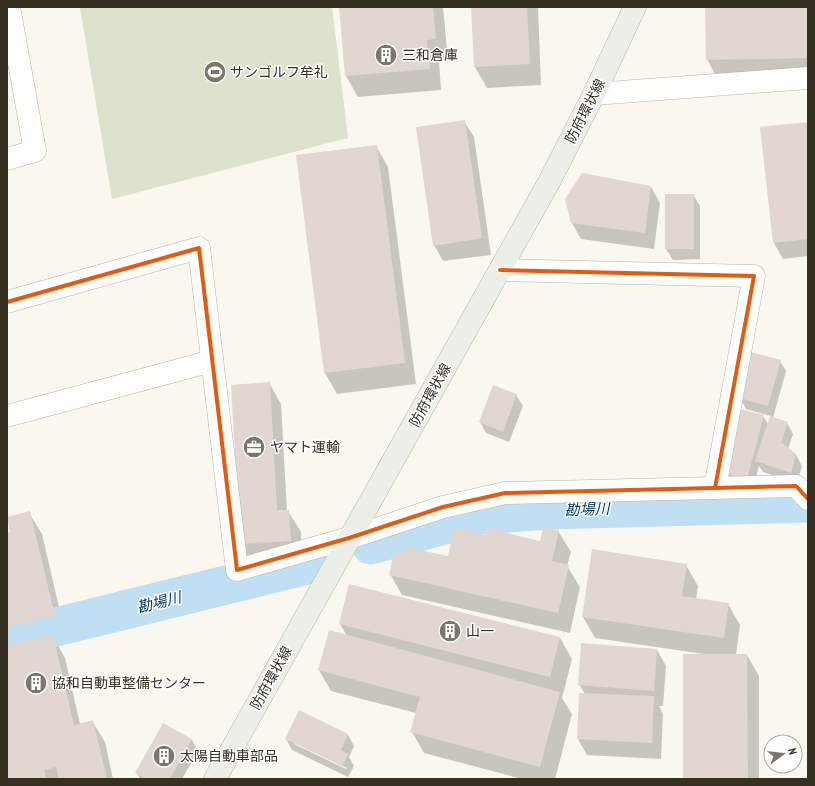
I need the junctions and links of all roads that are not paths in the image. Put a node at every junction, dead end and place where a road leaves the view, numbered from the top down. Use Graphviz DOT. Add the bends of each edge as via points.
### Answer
graph roads {
  1 [pos="635,7"];
  2 [pos="10,21"];
  3 [pos="808,78"];
  4 [pos="594,94"];
  5 [pos="7,159"];
  6 [pos="500,270"];
  7 [pos="7,302"];
  8 [pos="212,361"];
  9 [pos="7,416"];
  10 [pos="715,488"];
  11 [pos="808,500"];
  12 [pos="349,538"];
  13 [pos="215,779"];
  1 -- 4 [label="main road, 防府環状線"];
  2 -- 5 [label="street" via="35,151"];
  3 -- 4 [label="street"];
  4 -- 6 [label="main road, 防府環状線"];
  6 -- 10 [label="street" via="754,276"];
  6 -- 12 [label="main road, 防府環状線"];
  7 -- 8 [label="street" via="199,248"];
  8 -- 9 [label="street"];
  8 -- 12 [label="street" via="237,570"];
  10 -- 11 [label="street" via="796,486"];
  10 -- 12 [label="street" via="505,492 443,507"];
  12 -- 13 [label="main road, 防府環状線"];
}
